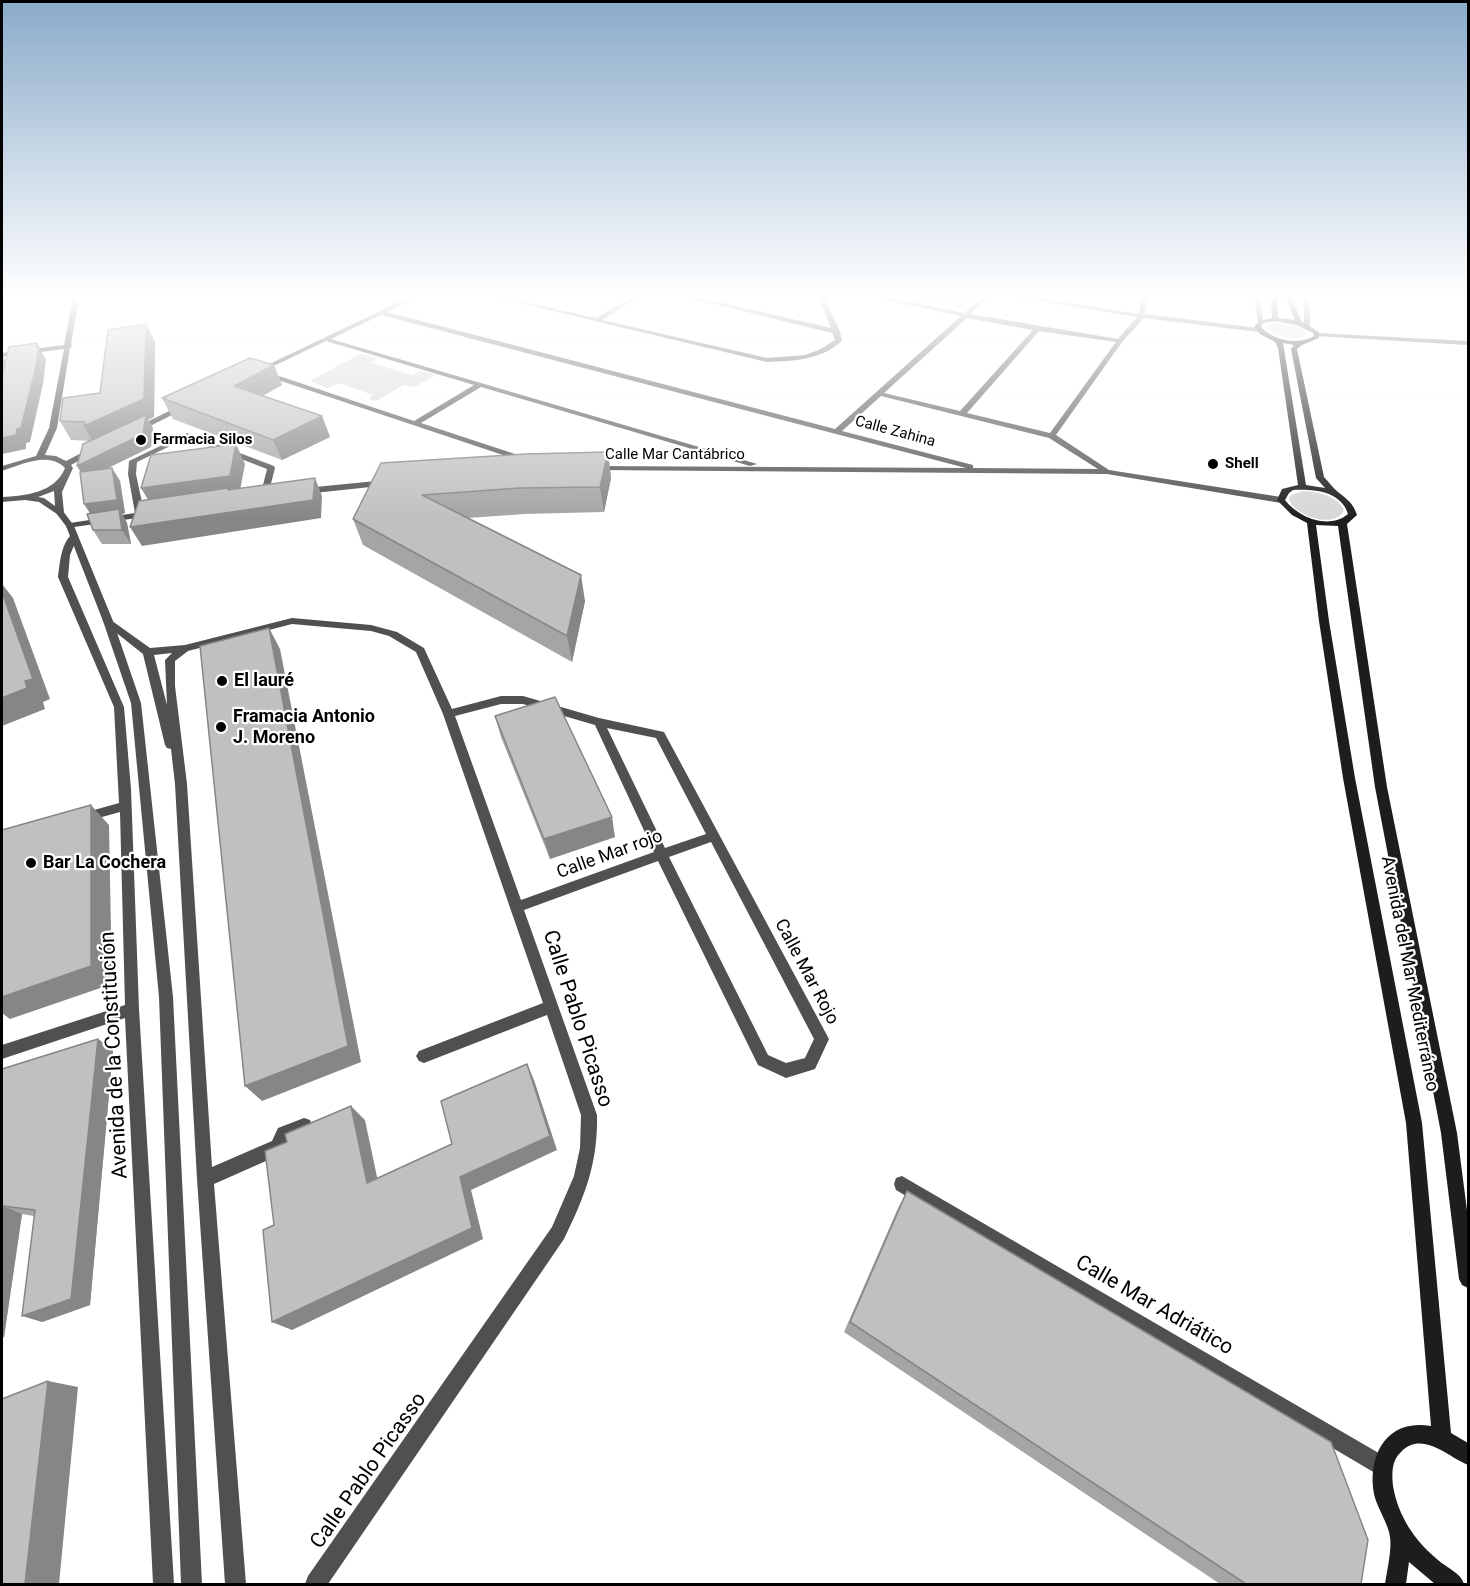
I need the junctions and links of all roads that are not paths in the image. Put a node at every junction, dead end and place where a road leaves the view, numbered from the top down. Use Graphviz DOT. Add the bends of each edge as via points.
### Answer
graph roads {
  1 [pos="64,371"];
  2 [pos="435,371"];
  3 [pos="607,371"];
  4 [pos="905,371"];
  5 [pos="1000,371"];
  6 [pos="1099,371"];
  7 [pos="1284,371"];
  8 [pos="1298,371"];
  9 [pos="258,372"];
  10 [pos="247,377"];
  11 [pos="480,384"];
  12 [pos="880,394"];
  13 [pos="193,403"];
  14 [pos="962,414"];
  15 [pos="415,424"];
  16 [pos="838,431"];
  17 [pos="128,434"];
  18 [pos="1052,436"];
  19 [pos="95,450"];
  20 [pos="245,458"];
  21 [pos="39,459"];
  22 [pos="222,461"];
  23 [pos="525,461"];
  24 [pos="66,464"];
  25 [pos="583,468"];
  26 [pos="2,469"];
  27 [pos="769,469"];
  28 [pos="985,471"];
  29 [pos="144,472"];
  30 [pos="1107,472"];
  31 [pos="132,474"];
  32 [pos="64,479"];
  33 [pos="393,483"];
  34 [pos="1302,487"];
  35 [pos="297,492"];
  36 [pos="275,495"];
  37 [pos="1339,496"];
  38 [pos="264,497"];
  39 [pos="24,498"];
  40 [pos="253,498"];
  41 [pos="2,499"];
  42 [pos="1281,500"];
  43 [pos="60,513"];
  44 [pos="158,513"];
  45 [pos="140,515"];
  46 [pos="1311,521"];
  47 [pos="1342,523"];
  48 [pos="72,531"];
  49 [pos="108,621"];
  50 [pos="184,648"];
  51 [pos="148,652"];
  52 [pos="449,714"];
  53 [pos="599,722"];
  54 [pos="181,784"];
  55 [pos="125,806"];
  56 [pos="70,820"];
  57 [pos="714,836"];
  58 [pos="662,856"];
  59 [pos="518,907"];
  60 [pos="552,1006"];
  61 [pos="132,1009"];
  62 [pos="2,1052"];
  63 [pos="424,1056"];
  64 [pos="316,1121"];
  65 [pos="205,1179"];
  66 [pos="902,1184"];
  67 [pos="1468,1279"];
  68 [pos="1442,1438"];
  69 [pos="1468,1455"];
  70 [pos="1382,1466"];
  71 [pos="1401,1536"];
  72 [pos="164,1584"];
  73 [pos="192,1584"];
  74 [pos="234,1584"];
  75 [pos="316,1584"];
  76 [pos="1396,1584"];
  77 [pos="1454,1584"];
  1 -- 21 [label="street" via="53,428"];
  2 -- 11 [label="street"];
  3 -- 16 [label="street, Calle Zahina"];
  4 -- 12 [label="street"];
  5 -- 14 [label="street"];
  6 -- 18 [label="street"];
  7 -- 34 [label="main road"];
  8 -- 37 [label="main road" via="1320,478"];
  9 -- 10 [label="street"];
  9 -- 15 [label="street"];
  11 -- 15 [label="street"];
  11 -- 27 [label="street"];
  12 -- 14 [label="street"];
  12 -- 16 [label="street"];
  13 -- 17 [label="street"];
  14 -- 18 [label="street"];
  15 -- 23 [label="street"];
  16 -- 28 [label="street, Calle Zahina"];
  18 -- 30 [label="street"];
  19 -- 24 [label="street"];
  20 -- 22 [label="street"];
  20 -- 31 [label="street" via="187,435 133,461"];
  20 -- 38 [label="street" via="271,468"];
  21 -- 24 [label="street"];
  21 -- 26 [label="street"];
  24 -- 32 [label="street" via="68,474"];
  25 -- 27 [label="street, Calle Mar Cantábrico"];
  27 -- 28 [label="street, Calle Mar Cantábrico"];
  28 -- 30 [label="street, Calle Mar Cantábrico"];
  29 -- 31 [label="street"];
  30 -- 42 [label="street, Calle Mar Cantábrico"];
  31 -- 45 [label="street"];
  32 -- 39 [label="street"];
  32 -- 43 [label="street" via="58,492"];
  33 -- 35 [label="street"];
  34 -- 37 [label="main road"];
  34 -- 42 [label="main road" via="1285,491"];
  36 -- 38 [label="street"];
  37 -- 47 [label="main road" via="1348,502 1353,515"];
  38 -- 40 [label="street"];
  39 -- 41 [label="street"];
  39 -- 43 [label="street" via="41,500"];
  42 -- 46 [label="main road" via="1291,512"];
  43 -- 48 [label="street"];
  44 -- 45 [label="street"];
  45 -- 48 [label="street"];
  46 -- 47 [label="main road"];
  46 -- 68 [label="main road, Avenida del Mar Mediterráneo" via="1349,778 1414,1124"];
  47 -- 67 [label="main road, Avenida del Mar Mediterráneo" via="1381,787 1449,1133"];
  48 -- 49 [label="street"];
  48 -- 55 [label="street, Avenida de la Constitución" via="63,577 119,707"];
  49 -- 51 [label="street"];
  49 -- 73 [label="street" via="136,702 166,997"];
  50 -- 51 [label="street, Calle Pablo Picasso"];
  50 -- 52 [label="street, Calle Pablo Picasso" via="292,621 371,628 393,634 420,650"];
  50 -- 54 [label="street" via="170,660"];
  51 -- 54 [label="street"];
  52 -- 53 [label="street, Calle Mar Rojo" via="501,700 523,700"];
  52 -- 59 [label="street, Calle Pablo Picasso"];
  53 -- 57 [label="street, Calle Mar Rojo" via="660,735"];
  53 -- 58 [label="street, Calle Mar Rojo"];
  54 -- 65 [label="street"];
  55 -- 56 [label="street"];
  55 -- 61 [label="street, Avenida de la Constitución"];
  57 -- 58 [label="street, Calle Mar rojo"];
  57 -- 58 [label="street, Calle Mar Rojo" via="822,1039 810,1064 786,1071 763,1060"];
  58 -- 59 [label="street, Calle Mar rojo"];
  59 -- 60 [label="street, Calle Pablo Picasso"];
  60 -- 63 [label="street"];
  60 -- 75 [label="street, Calle Pablo Picasso" via="589,1115 585,1174 558,1233"];
  61 -- 62 [label="street"];
  61 -- 72 [label="street, Avenida de la Constitución"];
  64 -- 65 [label="street" via="284,1134 278,1147"];
  65 -- 74 [label="street"];
  66 -- 70 [label="street, Calle Mar Adriático"];
  68 -- 69 [label="main road"];
  68 -- 70 [label="main road" via="1420,1434 1402,1437 1388,1448"];
  70 -- 71 [label="main road" via="1389,1511"];
  71 -- 76 [label="main road"];
  71 -- 77 [label="main road" via="1418,1557"];
}
